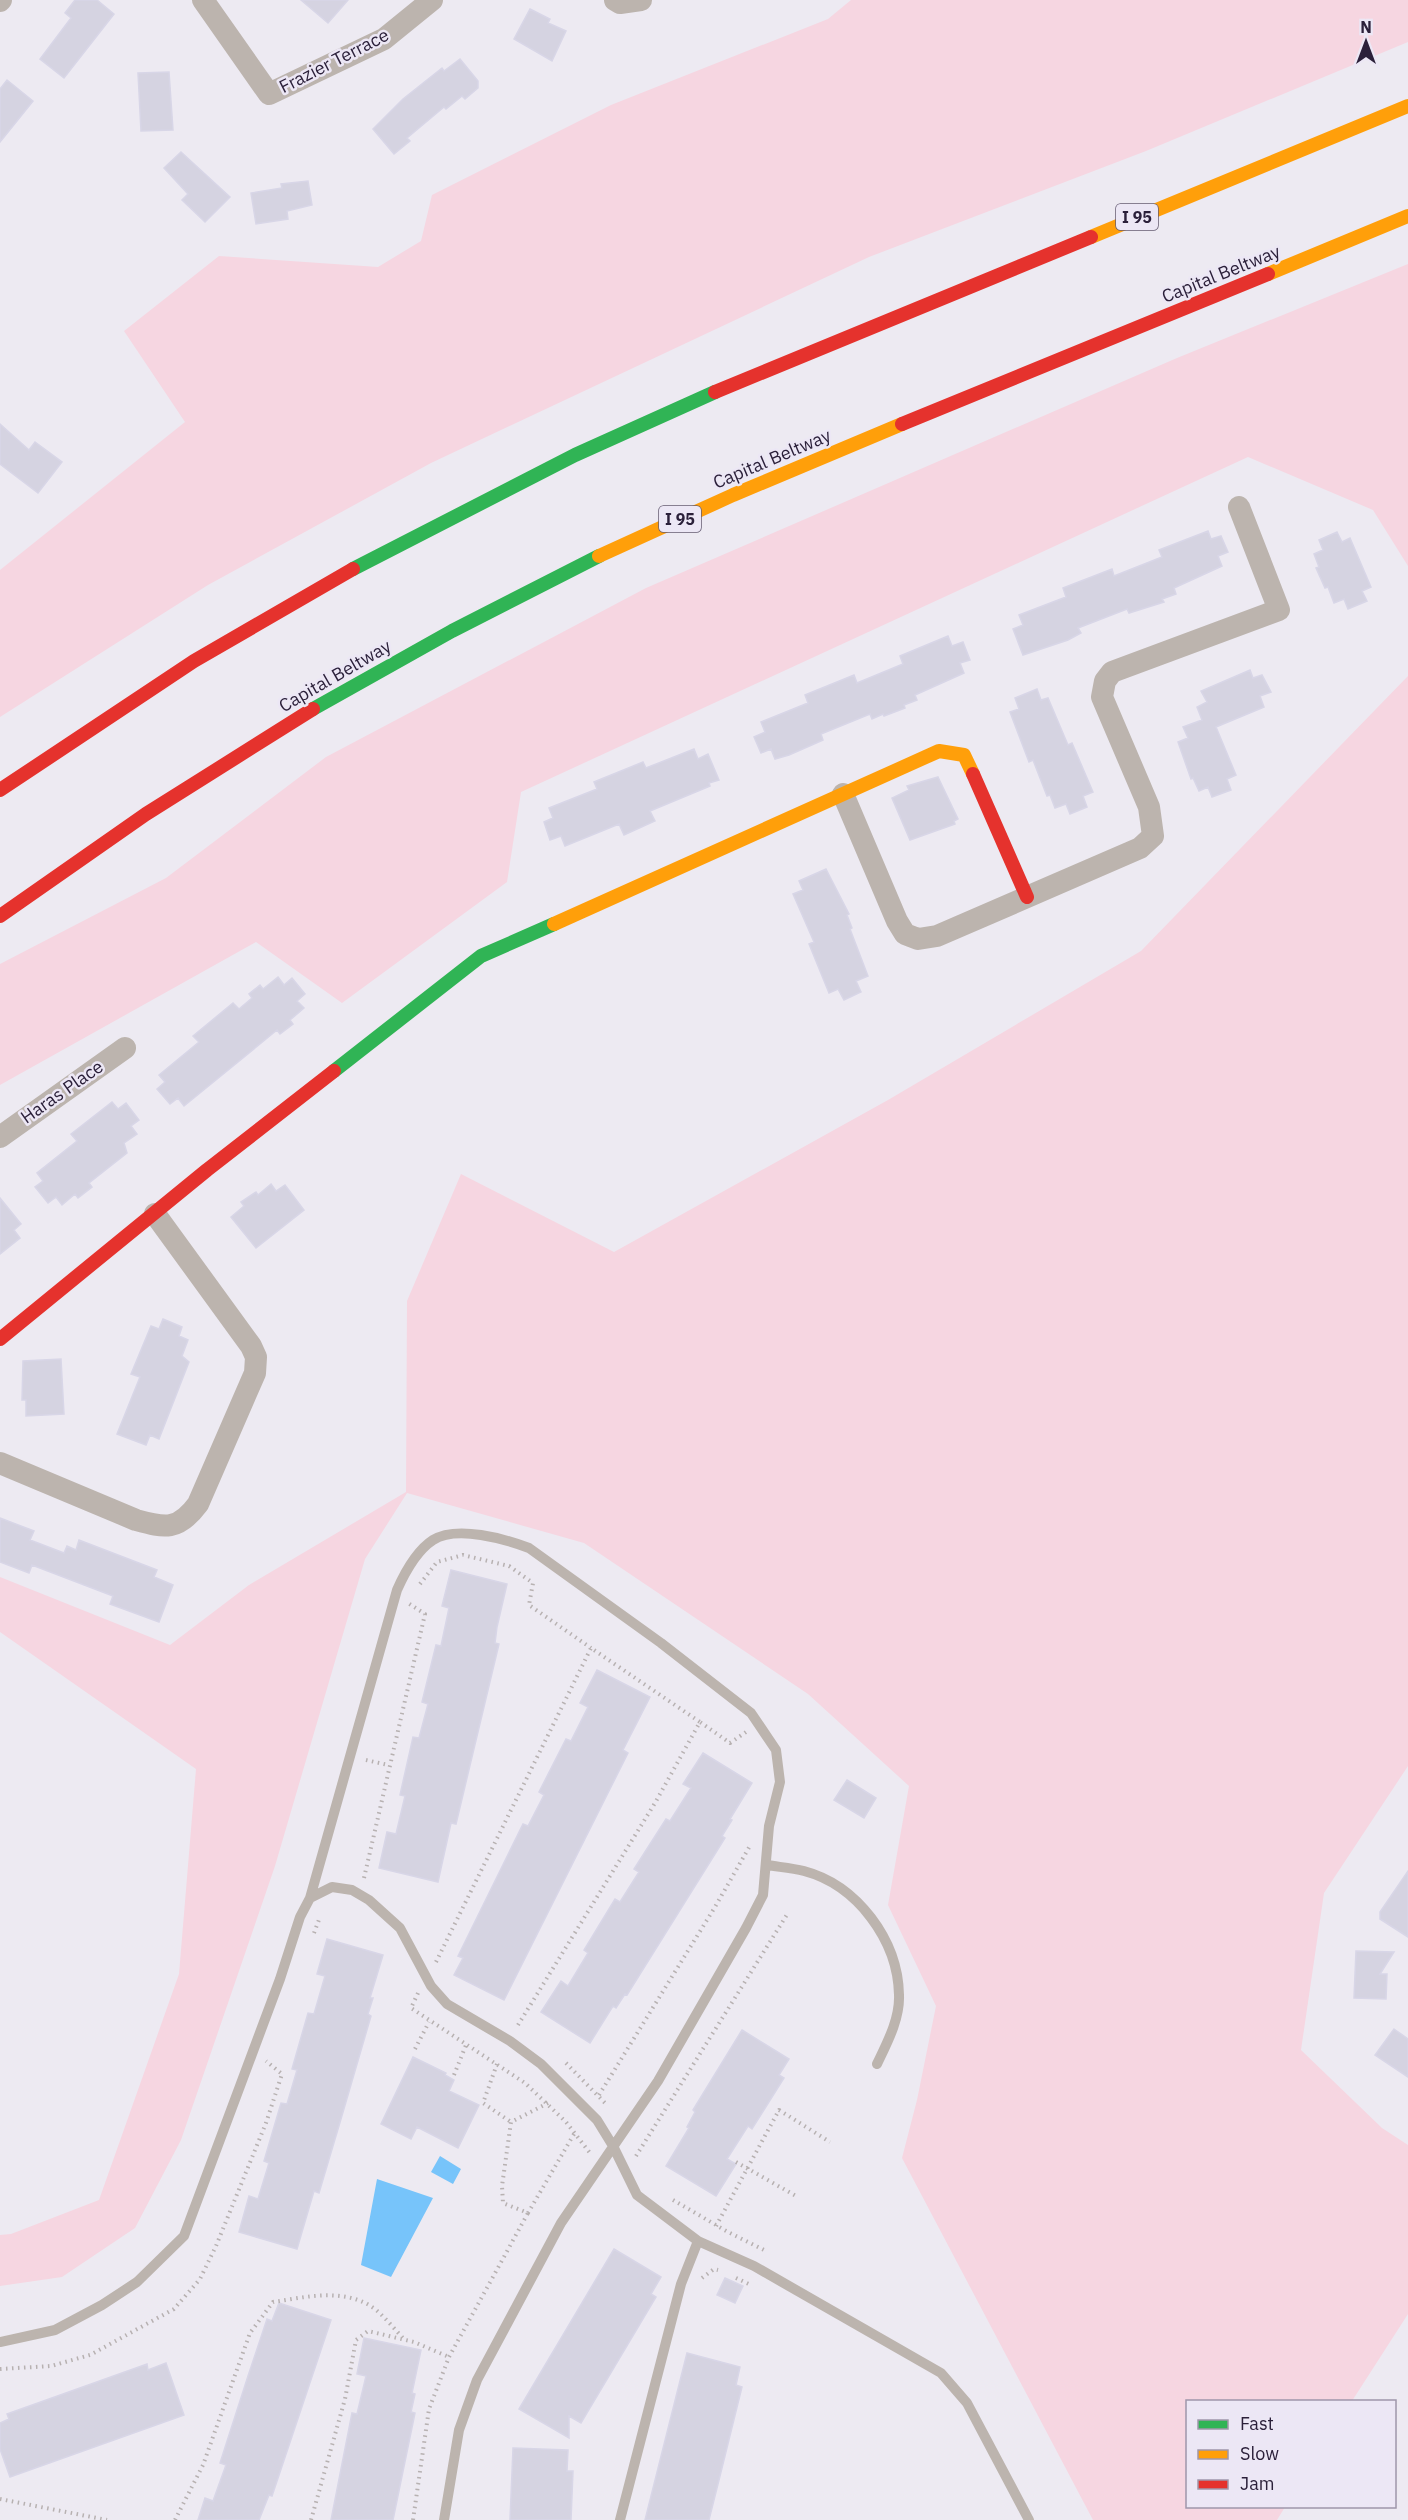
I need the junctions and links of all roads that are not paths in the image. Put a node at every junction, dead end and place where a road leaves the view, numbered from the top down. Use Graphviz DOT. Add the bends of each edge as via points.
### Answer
graph roads {
  1 [pos="203,0"];
  2 [pos="432,0"];
  3 [pos="615,0"];
  4 [pos="641,0"];
  5 [pos="1408,106"];
  6 [pos="1408,216"];
  7 [pos="1239,507"];
  8 [pos="0,790"];
  9 [pos="843,794"];
  10 [pos="1027,897"];
  11 [pos="0,916"];
  12 [pos="125,1048"];
  13 [pos="0,1137"];
  14 [pos="155,1214"];
  15 [pos="0,1339"];
  16 [pos="0,1463"];
  17 [pos="767,1865"];
  18 [pos="310,1898"];
  19 [pos="877,2064"];
  20 [pos="613,2146"];
  21 [pos="698,2241"];
  22 [pos="0,2342"];
  23 [pos="444,2520"];
  24 [pos="620,2520"];
  25 [pos="1029,2520"];
  1 -- 2 [label="street, Frazier Terrace" via="269,94 384,39"];
  3 -- 4 [label="street"];
  5 -- 8 [label="main road, I 95" via="715,392 575,455 313,591 194,661"];
  6 -- 11 [label="main road, Capital Beltway / I 95" via="759,483 591,560 357,682 141,816"];
  7 -- 10 [label="street" via="1279,610 1112,672 1105,681 1102,697 1149,807 1153,836 1140,848"];
  9 -- 10 [label="street" via="905,934 918,939 937,936"];
  9 -- 10 [label="main road" via="939,751 964,755"];
  9 -- 14 [label="main road" via="481,956"];
  12 -- 13 [label="street, Haras Place"];
  14 -- 15 [label="main road"];
  14 -- 16 [label="street" via="256,1357 255,1373 244,1403 198,1504 176,1525 159,1527"];
  17 -- 18 [label="lane" via="769,1826 780,1766 768,1735 751,1713 530,1548 474,1534 435,1538 424,1546 397,1590"];
  17 -- 19 [label="lane" via="805,1871 844,1890 876,1922 892,1959 899,1995 895,2024"];
  17 -- 20 [label="lane" via="763,1895 746,1928 657,2081"];
  18 -- 20 [label="lane" via="332,1887 352,1890 369,1900 400,1928 431,1986 447,2004 541,2064 597,2120"];
  18 -- 22 [label="lane" via="184,2236 137,2282 102,2305 55,2330"];
  20 -- 21 [label="lane" via="637,2195"];
  20 -- 23 [label="lane" via="561,2223 477,2380 459,2430"];
  21 -- 24 [label="lane" via="681,2284"];
  21 -- 25 [label="lane" via="754,2266 941,2373 967,2403"];
}
